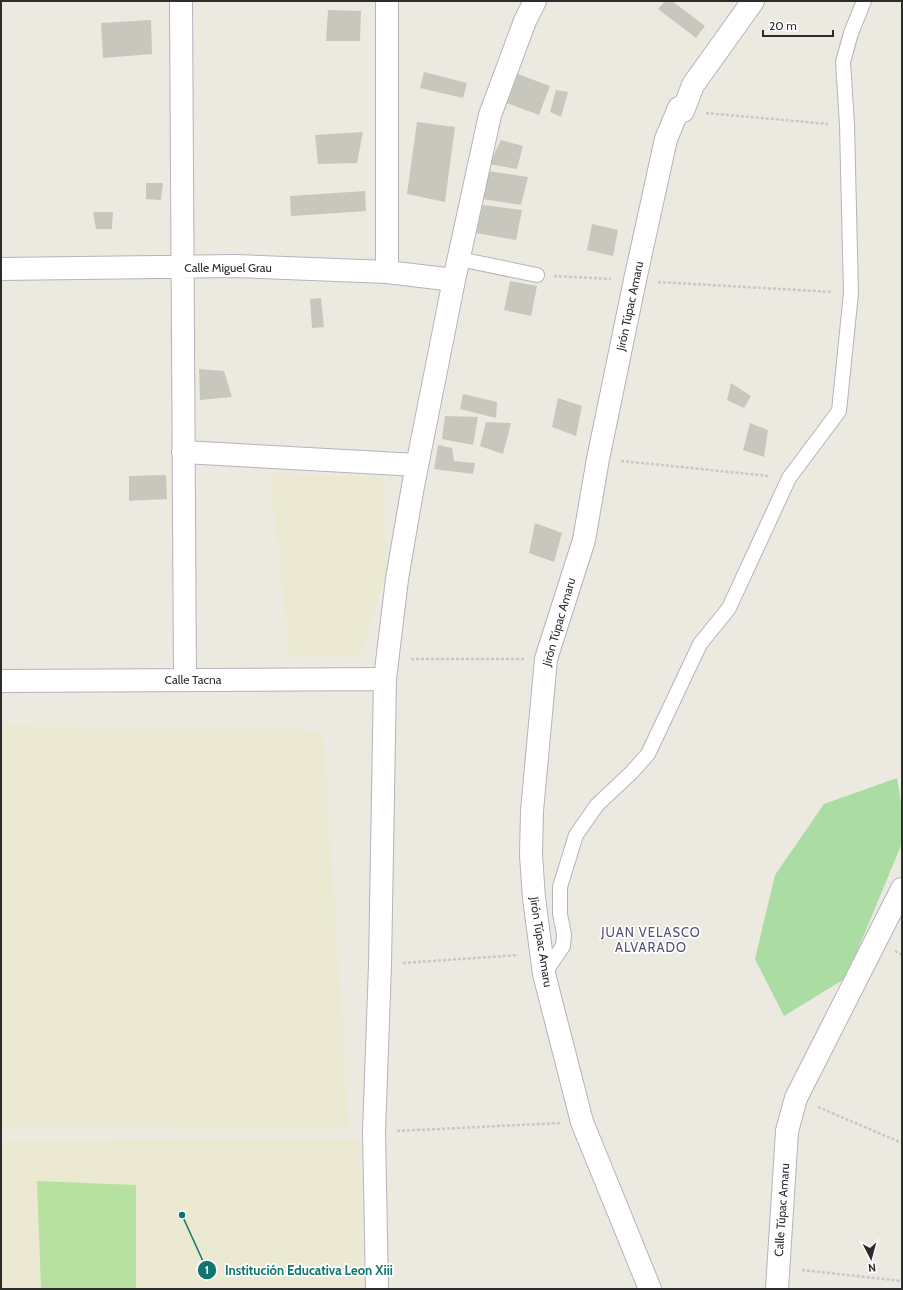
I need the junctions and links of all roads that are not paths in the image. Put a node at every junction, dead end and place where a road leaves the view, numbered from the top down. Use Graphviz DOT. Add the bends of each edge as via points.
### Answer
graph roads {
  1 [pos="181,1"];
  2 [pos="388,1"];
  3 [pos="535,1"];
  4 [pos="753,1"];
  5 [pos="864,1"];
  6 [pos="459,259"];
  7 [pos="182,268"];
  8 [pos="1,269"];
  9 [pos="387,272"];
  10 [pos="537,274"];
  11 [pos="454,280"];
  12 [pos="183,452"];
  13 [pos="417,465"];
  14 [pos="385,679"];
  15 [pos="185,680"];
  16 [pos="1,681"];
  17 [pos="902,889"];
  18 [pos="542,963"];
  19 [pos="377,1289"];
  20 [pos="650,1289"];
  21 [pos="777,1289"];
  1 -- 7 [label="street"];
  2 -- 9 [label="street"];
  3 -- 6 [label="street" via="490,115"];
  4 -- 18 [label="street, Jirón Túpac Amaru" via="692,85 683,111 679,108 666,139 598,459 584,540 546,659 532,811 531,855"];
  5 -- 18 [label="lane" via="843,62 851,293 839,411 789,478 729,608 700,644 648,754 596,805 576,835 560,887 563,946"];
  6 -- 10 [label="lane"];
  6 -- 11 [label="street"];
  7 -- 8 [label="street, Calle Miguel Grau"];
  7 -- 9 [label="street, Calle Miguel Grau" via="235,266"];
  7 -- 12 [label="street"];
  9 -- 11 [label="street, Calle Miguel Grau"];
  11 -- 13 [label="street"];
  12 -- 13 [label="street"];
  12 -- 15 [label="street"];
  13 -- 14 [label="street" via="397,579"];
  14 -- 15 [label="street, Calle Tacna"];
  14 -- 19 [label="street" via="374,1132"];
  15 -- 16 [label="street, Calle Tacna"];
  17 -- 21 [label="street, Calle Túpac Amaru" via="796,1098 787,1131"];
  18 -- 20 [label="street, Jirón Túpac Amaru" via="582,1122"];
}
